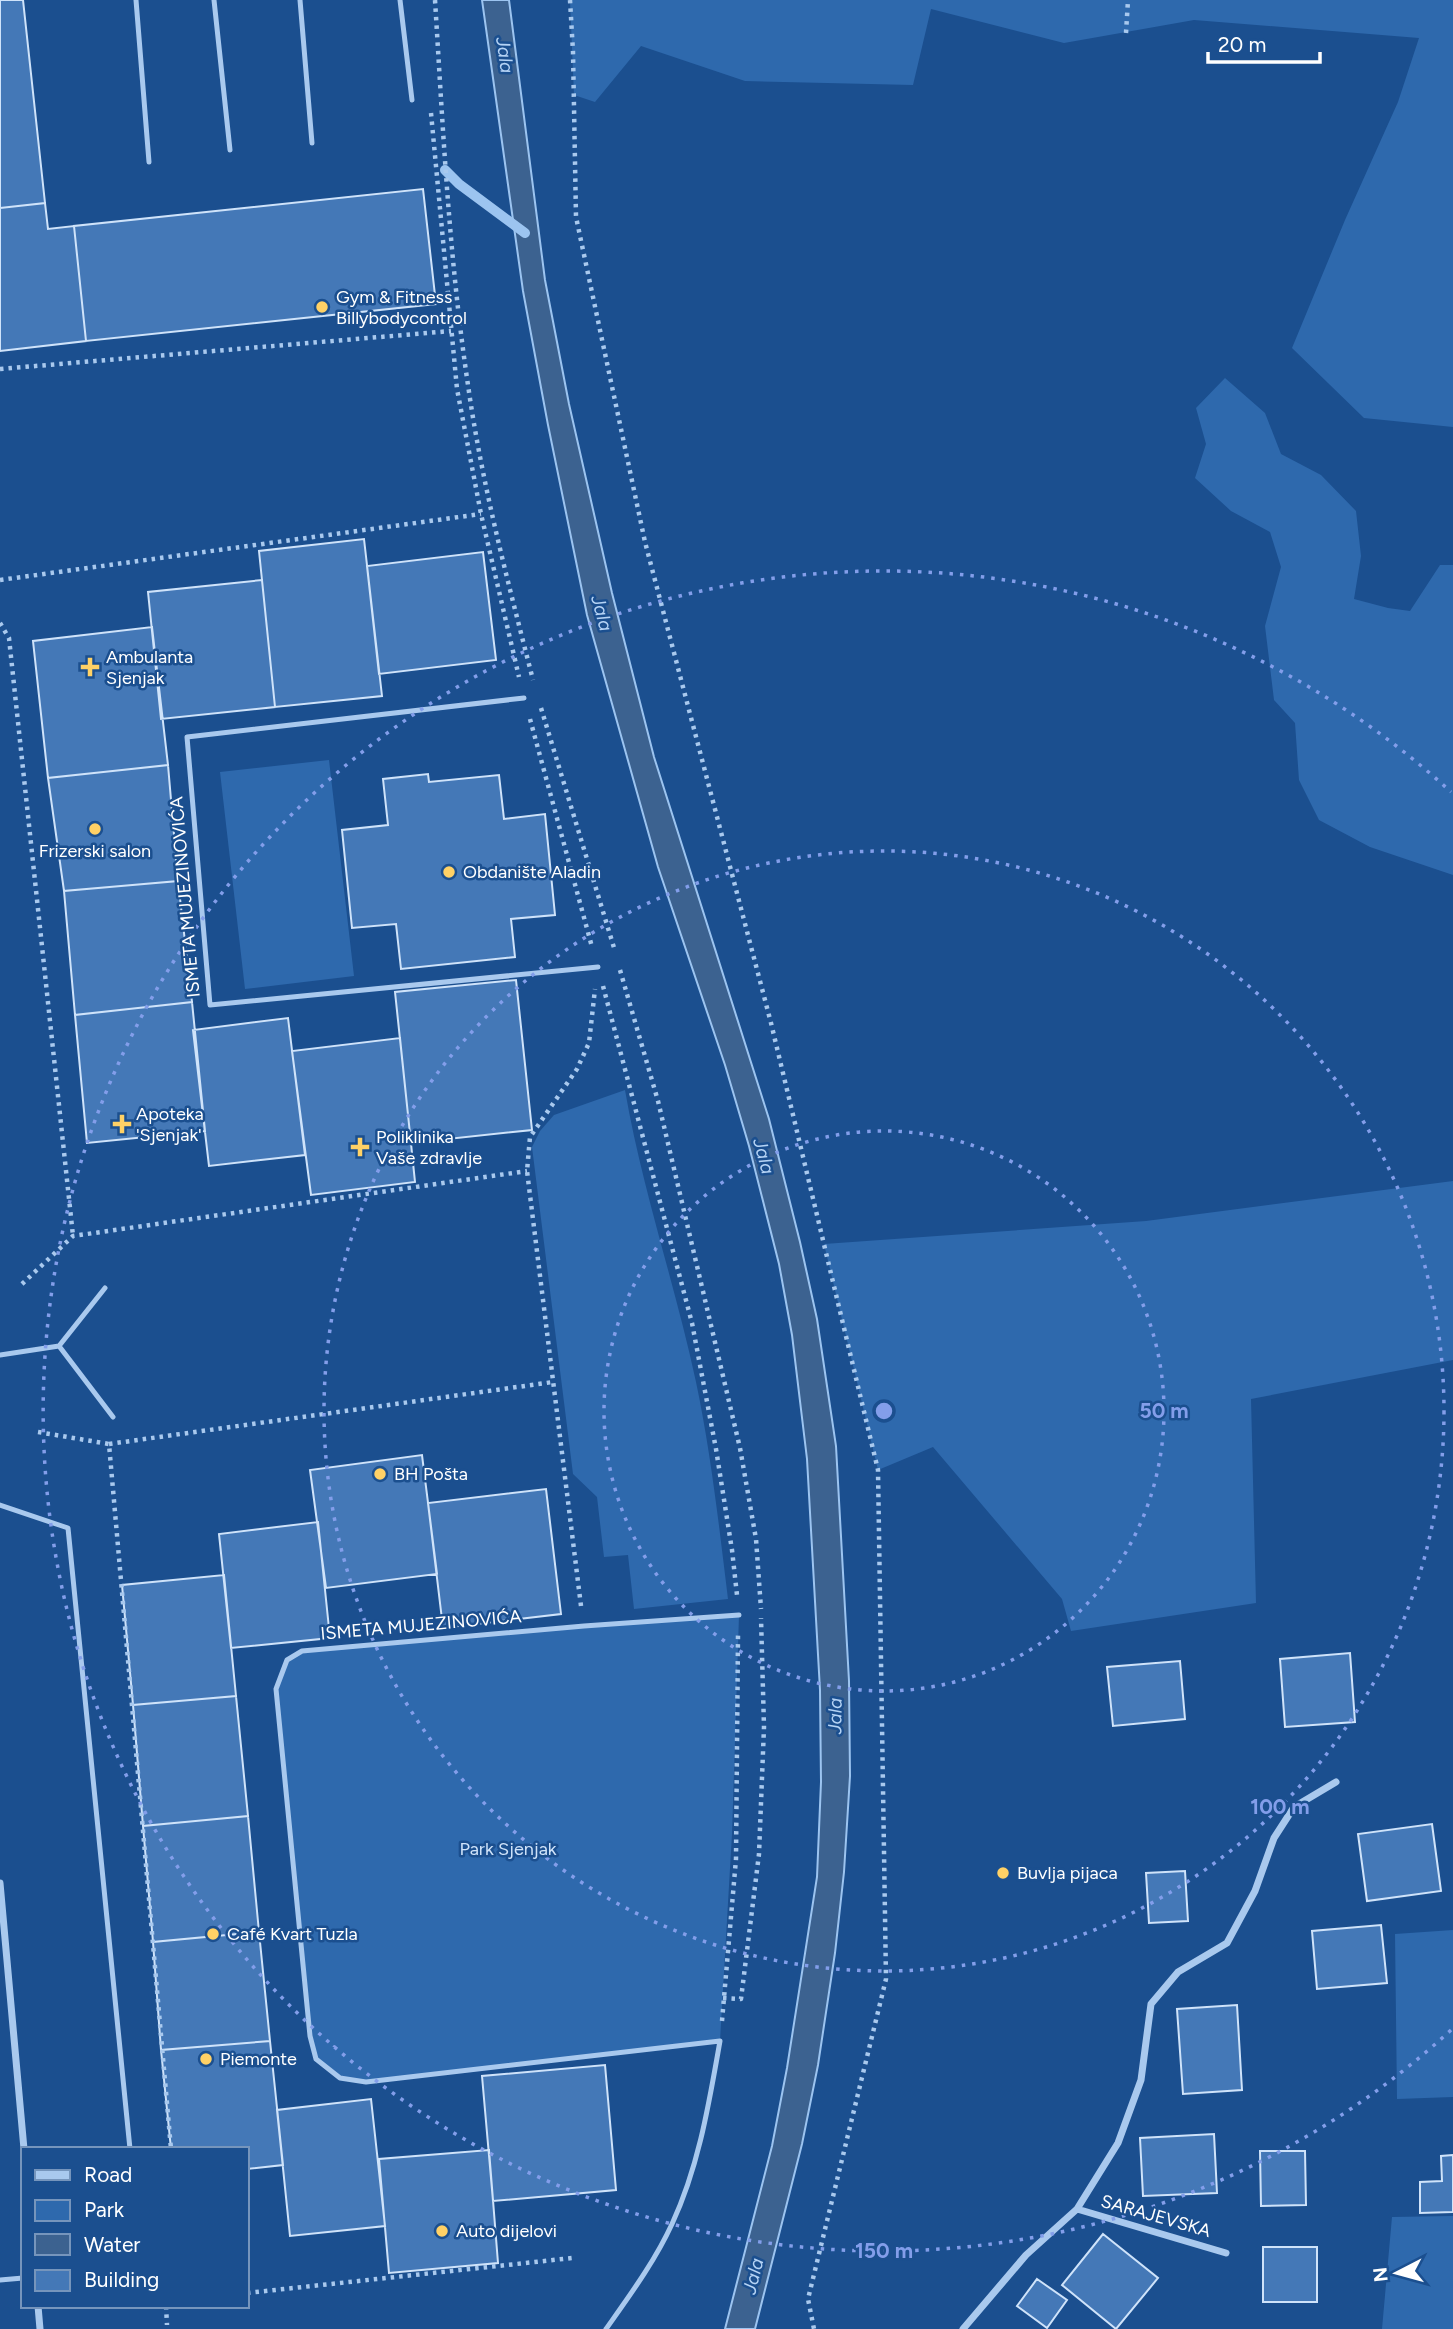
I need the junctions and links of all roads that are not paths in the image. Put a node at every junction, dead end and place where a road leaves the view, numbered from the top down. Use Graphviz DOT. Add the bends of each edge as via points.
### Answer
graph roads {
  1 [pos="136,0"];
  2 [pos="214,0"];
  3 [pos="300,0"];
  4 [pos="400,0"];
  5 [pos="412,100"];
  6 [pos="312,143"];
  7 [pos="230,149"];
  8 [pos="149,162"];
  9 [pos="524,698"];
  10 [pos="598,967"];
  11 [pos="105,1288"];
  12 [pos="59,1346"];
  13 [pos="0,1355"];
  14 [pos="113,1417"];
  15 [pos="0,1504"];
  16 [pos="739,1615"];
  17 [pos="1336,1782"];
  18 [pos="0,1883"];
  19 [pos="24,2147"];
  20 [pos="130,2147"];
  21 [pos="1076,2209"];
  22 [pos="1226,2253"];
  23 [pos="21,2278"];
  24 [pos="0,2280"];
  25 [pos="38,2308"];
  26 [pos="40,2329"];
  27 [pos="606,2329"];
  28 [pos="963,2329"];
  1 -- 8 [label="lane"];
  2 -- 7 [label="lane"];
  3 -- 6 [label="lane"];
  4 -- 5 [label="lane"];
  9 -- 10 [label="lane, ISMETA MUJEZINOVIĆA" via="187,737 210,1005"];
  11 -- 12 [label="lane"];
  12 -- 13 [label="lane"];
  12 -- 14 [label="lane"];
  15 -- 20 [label="lane" via="68,1528"];
  16 -- 27 [label="lane, ISMETA MUJEZINOVIĆA" via="302,1651 287,1660 276,1689 316,2059 340,2078 366,2082 720,2041 687,2187 655,2256"];
  17 -- 21 [label="street, SARAJEVSKA" via="1294,1807 1274,1838 1255,1891 1227,1943 1178,1972 1151,2004 1141,2080 1118,2143"];
  18 -- 19 [label="street"];
  21 -- 22 [label="street, SARAJEVSKA"];
  21 -- 28 [label="street, SARAJEVSKA" via="1026,2255"];
  23 -- 24 [label="lane"];
  25 -- 26 [label="street"];
}
